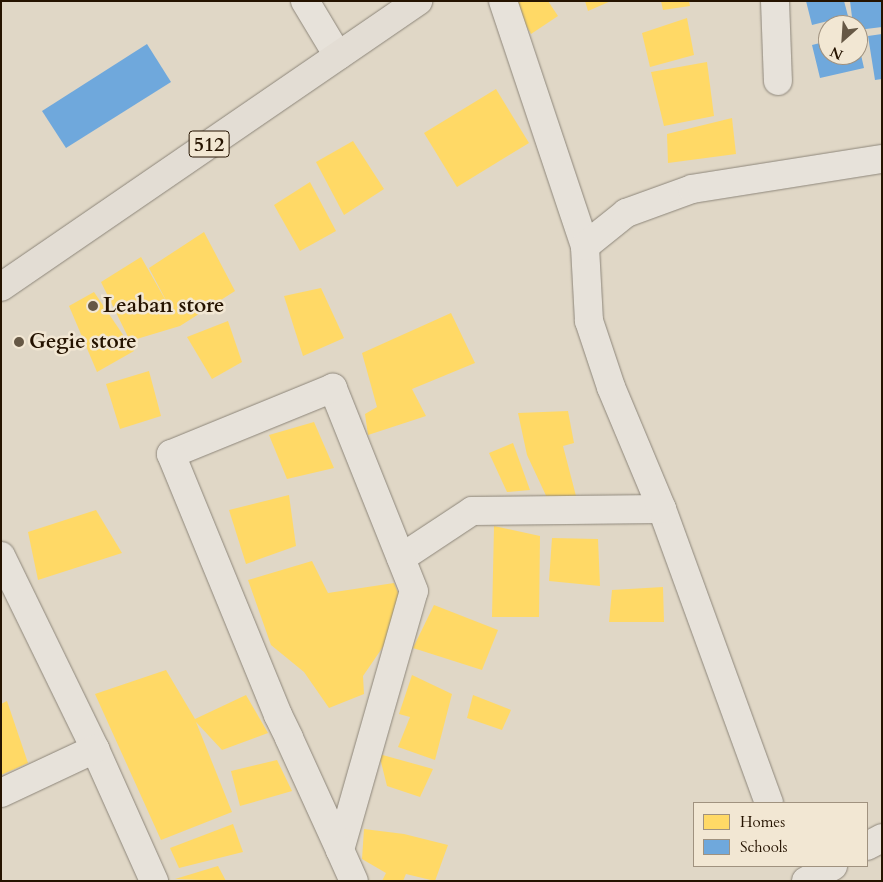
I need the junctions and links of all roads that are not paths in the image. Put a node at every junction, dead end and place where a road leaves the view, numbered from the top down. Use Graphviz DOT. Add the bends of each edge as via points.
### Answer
graph roads {
  1 [pos="305,1"];
  2 [pos="418,1"];
  3 [pos="503,1"];
  4 [pos="775,1"];
  5 [pos="338,56"];
  6 [pos="778,80"];
  7 [pos="882,159"];
  8 [pos="585,246"];
  9 [pos="1,287"];
  10 [pos="662,510"];
  11 [pos="1,556"];
  12 [pos="401,558"];
  13 [pos="95,749"];
  14 [pos="1,793"];
  15 [pos="769,802"];
  16 [pos="882,838"];
  17 [pos="868,845"];
  18 [pos="340,850"];
  19 [pos="792,867"];
  20 [pos="831,867"];
  21 [pos="154,881"];
  22 [pos="354,881"];
  23 [pos="797,881"];
  24 [pos="806,881"];
  1 -- 5 [label="street"];
  2 -- 5 [label="main road, 512"];
  3 -- 8 [label="street"];
  4 -- 6 [label="street"];
  5 -- 9 [label="main road, 512"];
  7 -- 8 [label="street" via="692,189 626,213"];
  8 -- 10 [label="street" via="589,321 611,387"];
  10 -- 12 [label="street" via="472,511"];
  10 -- 15 [label="street"];
  11 -- 13 [label="street"];
  12 -- 18 [label="street" via="414,591"];
  12 -- 18 [label="street" via="333,388 171,454 278,715"];
  13 -- 14 [label="street"];
  13 -- 21 [label="street"];
  16 -- 17 [label="street"];
  18 -- 22 [label="street"];
  19 -- 23 [label="street"];
  20 -- 24 [label="street"];
}
